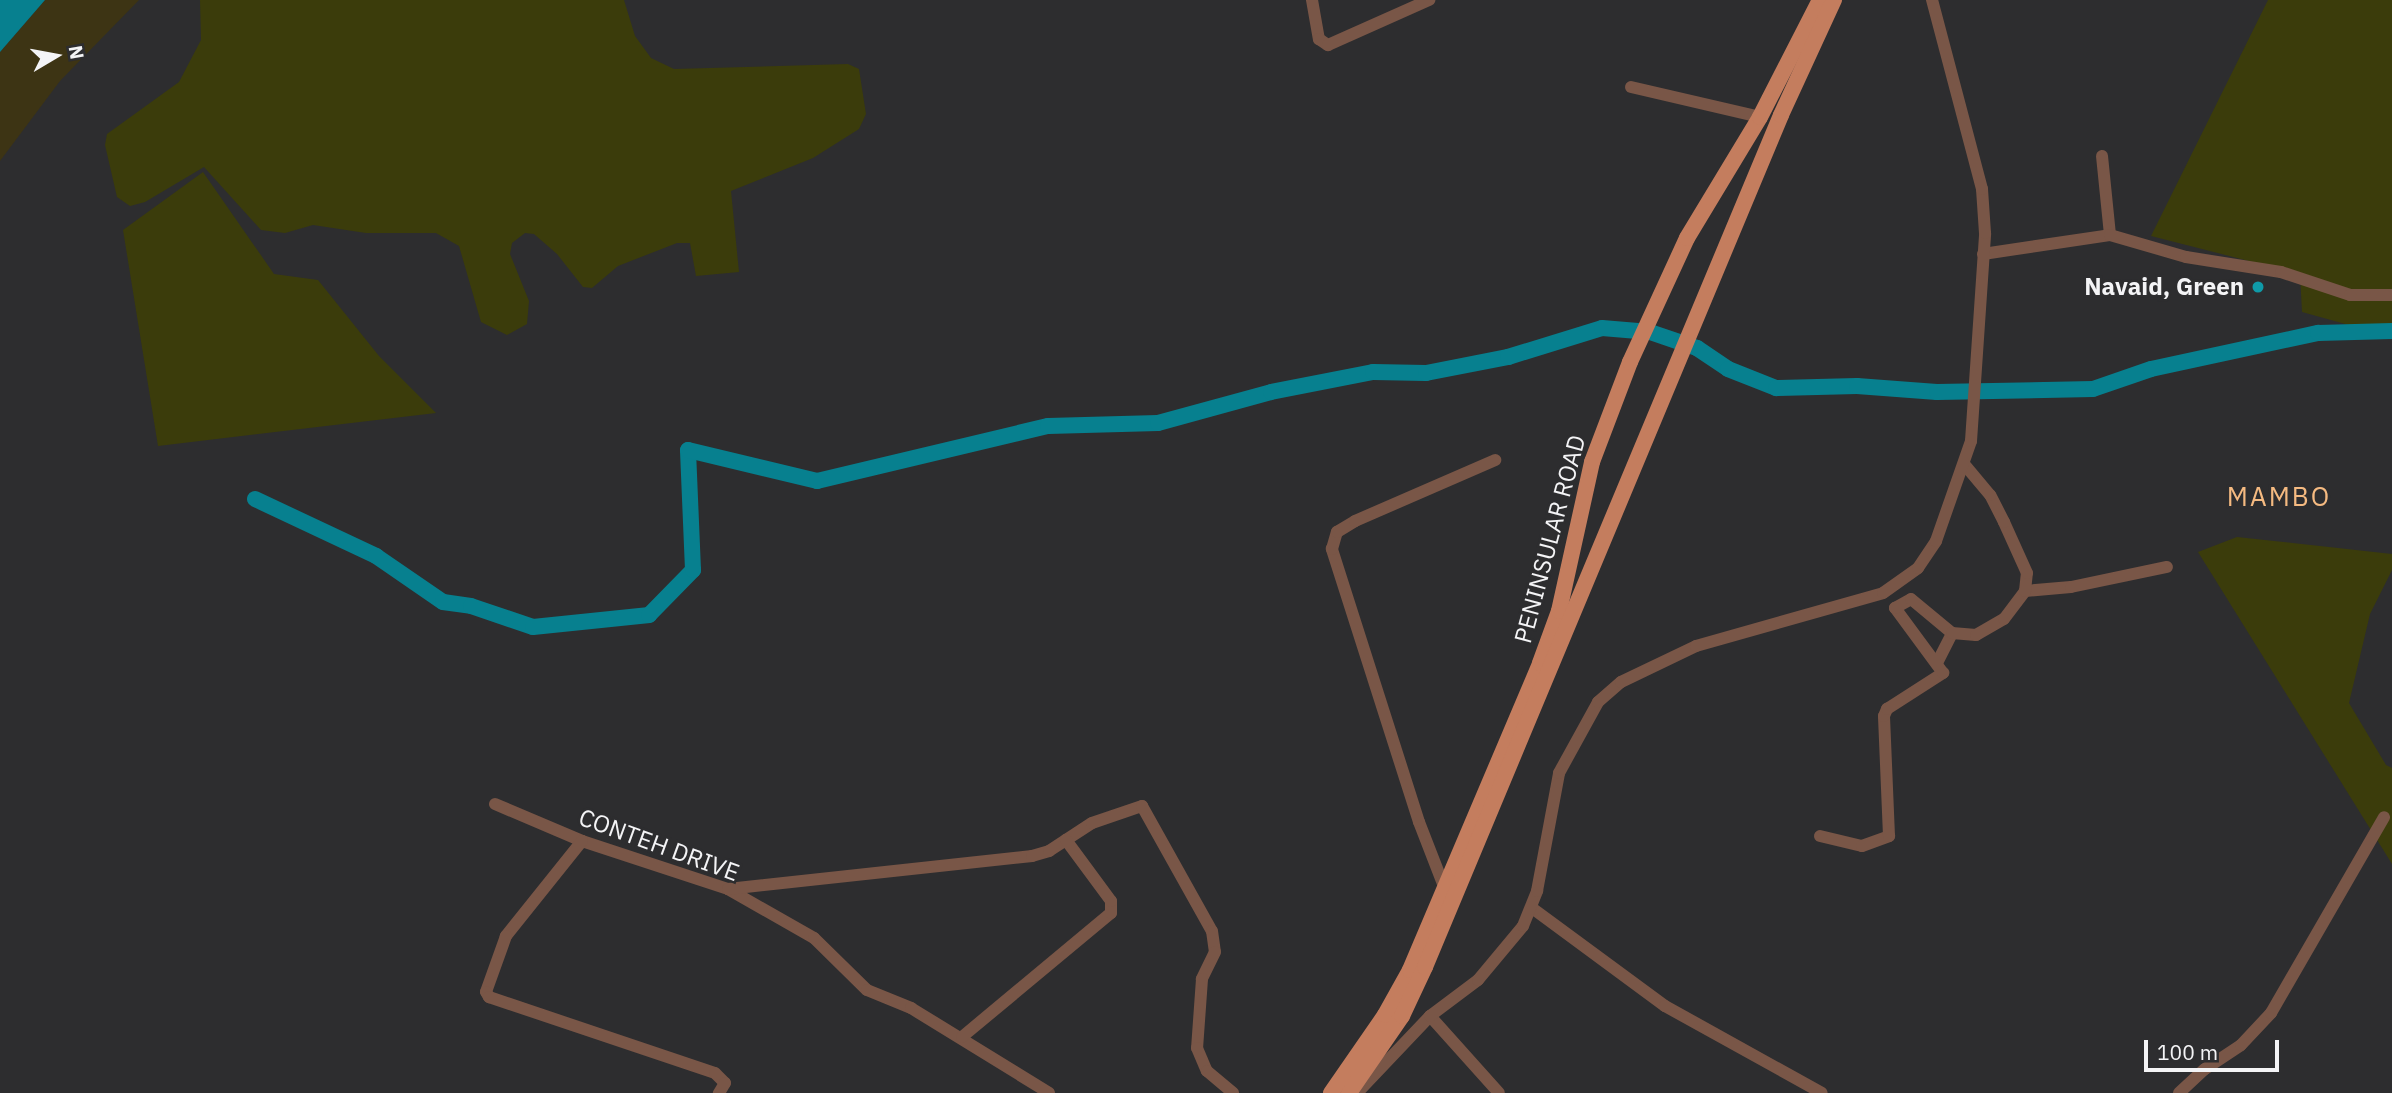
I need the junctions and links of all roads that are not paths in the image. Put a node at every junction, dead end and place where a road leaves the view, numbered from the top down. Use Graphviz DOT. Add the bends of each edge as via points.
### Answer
graph roads {
  1 [pos="1312,0"];
  2 [pos="1429,0"];
  3 [pos="1820,0"];
  4 [pos="1834,0"];
  5 [pos="1932,0"];
  6 [pos="1631,87"];
  7 [pos="1760,117"];
  8 [pos="2102,156"];
  9 [pos="2110,235"];
  10 [pos="1983,254"];
  11 [pos="2392,295"];
  12 [pos="1495,460"];
  13 [pos="1965,465"];
  14 [pos="2167,567"];
  15 [pos="2025,590"];
  16 [pos="1952,633"];
  17 [pos="1938,661"];
  18 [pos="495,804"];
  19 [pos="2384,817"];
  20 [pos="1820,836"];
  21 [pos="1066,840"];
  22 [pos="582,841"];
  23 [pos="728,889"];
  24 [pos="1445,889"];
  25 [pos="1532,908"];
  26 [pos="1430,1016"];
  27 [pos="962,1037"];
  28 [pos="1359,1092"];
  29 [pos="719,1093"];
  30 [pos="1049,1093"];
  31 [pos="1233,1093"];
  32 [pos="1331,1093"];
  33 [pos="1499,1093"];
  34 [pos="1822,1093"];
  35 [pos="2179,1093"];
  1 -- 2 [label="street" via="1319,39 1328,45"];
  3 -- 7 [label="main road, PENINSULAR ROAD"];
  4 -- 28 [label="main road, PENINSULAR ROAD" via="1425,967"];
  5 -- 10 [label="street" via="1982,189"];
  6 -- 7 [label="street"];
  7 -- 24 [label="main road, PENINSULAR ROAD" via="1718,181 1630,362 1592,462 1559,611"];
  8 -- 9 [label="street"];
  9 -- 10 [label="street"];
  9 -- 11 [label="street" via="2186,257 2281,272 2350,295"];
  10 -- 13 [label="street" via="1978,367"];
  12 -- 24 [label="street" via="1355,521 1337,532 1332,549 1419,822"];
  13 -- 15 [label="street" via="1990,495 2004,522 2027,573"];
  13 -- 25 [label="street" via="1936,541 1918,568 1895,586 1696,646 1621,682 1598,702 1559,773"];
  14 -- 15 [label="street" via="2071,587"];
  15 -- 16 [label="street" via="2004,620 1989,631"];
  16 -- 17 [label="street"];
  16 -- 17 [label="street" via="1914,600 1895,608"];
  17 -- 20 [label="street" via="1940,677 1887,709 1884,716 1889,836 1862,846"];
  18 -- 22 [label="street, CONTEH DRIVE"];
  19 -- 35 [label="street" via="2271,1013 2241,1045"];
  21 -- 23 [label="street" via="1049,851 1007,861"];
  21 -- 27 [label="street" via="1111,901 1111,912"];
  21 -- 31 [label="street" via="1092,823 1135,807 1148,812 1215,940 1215,952 1202,979 1197,1048 1207,1071"];
  22 -- 23 [label="street, CONTEH DRIVE"];
  22 -- 29 [label="street" via="506,936 486,992 489,998 715,1073 725,1083"];
  23 -- 27 [label="street, CONTEH DRIVE" via="814,938 867,990 911,1007"];
  24 -- 32 [label="main road, PENINSULAR ROAD" via="1385,1015"];
  25 -- 26 [label="street" via="1511,944 1478,980"];
  25 -- 34 [label="street" via="1665,1006 1788,1070"];
  26 -- 28 [label="street"];
  26 -- 33 [label="street"];
  27 -- 30 [label="street, CONTEH DRIVE"];
}
